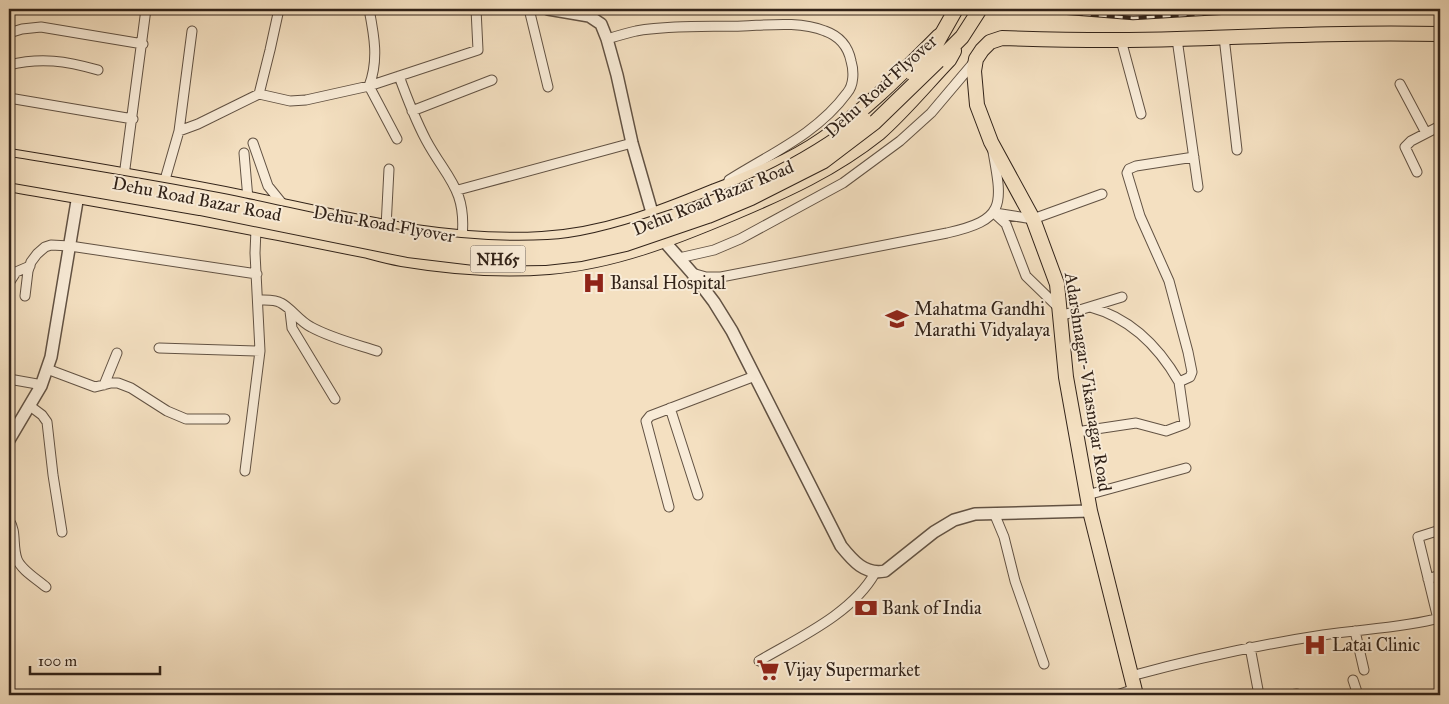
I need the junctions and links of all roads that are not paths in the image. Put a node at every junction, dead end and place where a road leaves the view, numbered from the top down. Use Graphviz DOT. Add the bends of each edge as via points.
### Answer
graph roads {
  1 [pos="146,9"];
  2 [pos="279,9"];
  3 [pos="369,9"];
  4 [pos="476,9"];
  5 [pos="529,9"];
  6 [pos="548,9"];
  7 [pos="956,9"];
  8 [pos="980,9"];
  9 [pos="192,31"];
  10 [pos="9,33"];
  11 [pos="942,33"];
  12 [pos="1440,34"];
  13 [pos="962,37"];
  14 [pos="1224,37"];
  15 [pos="607,39"];
  16 [pos="1177,39"];
  17 [pos="1121,40"];
  18 [pos="143,44"];
  19 [pos="934,58"];
  20 [pos="976,59"];
  21 [pos="9,65"];
  22 [pos="98,70"];
  23 [pos="399,76"];
  24 [pos="492,80"];
  25 [pos="1400,84"];
  26 [pos="369,86"];
  27 [pos="548,87"];
  28 [pos="259,94"];
  29 [pos="9,98"];
  30 [pos="412,111"];
  31 [pos="1141,114"];
  32 [pos="133,119"];
  33 [pos="1440,126"];
  34 [pos="179,131"];
  35 [pos="1426,133"];
  36 [pos="397,139"];
  37 [pos="991,142"];
  38 [pos="253,143"];
  39 [pos="632,143"];
  40 [pos="1237,150"];
  41 [pos="244,153"];
  42 [pos="9,156"];
  43 [pos="1194,157"];
  44 [pos="9,164"];
  45 [pos="82,168"];
  46 [pos="389,169"];
  47 [pos="1418,172"];
  48 [pos="9,175"];
  49 [pos="124,176"];
  50 [pos="164,183"];
  51 [pos="9,184"];
  52 [pos="1198,187"];
  53 [pos="458,190"];
  54 [pos="1102,194"];
  55 [pos="705,195"];
  56 [pos="78,196"];
  57 [pos="248,199"];
  58 [pos="285,207"];
  59 [pos="994,213"];
  60 [pos="653,216"];
  61 [pos="1033,219"];
  62 [pos="386,227"];
  63 [pos="256,229"];
  64 [pos="462,238"];
  65 [pos="664,241"];
  66 [pos="70,246"];
  67 [pos="679,258"];
  68 [pos="30,266"];
  69 [pos="692,273"];
  70 [pos="257,274"];
  71 [pos="9,283"];
  72 [pos="25,296"];
  73 [pos="1122,297"];
  74 [pos="258,300"];
  75 [pos="1090,307"];
  76 [pos="290,310"];
  77 [pos="1059,312"];
  78 [pos="159,348"];
  79 [pos="260,351"];
  80 [pos="377,351"];
  81 [pos="118,353"];
  82 [pos="51,357"];
  83 [pos="47,369"];
  84 [pos="755,376"];
  85 [pos="9,379"];
  86 [pos="1179,382"];
  87 [pos="37,384"];
  88 [pos="104,385"];
  89 [pos="335,399"];
  90 [pos="30,406"];
  91 [pos="670,408"];
  92 [pos="225,420"];
  93 [pos="9,428"];
  94 [pos="1076,432"];
  95 [pos="9,440"];
  96 [pos="1186,468"];
  97 [pos="246,471"];
  98 [pos="698,495"];
  99 [pos="1087,495"];
  100 [pos="669,507"];
  101 [pos="1090,511"];
  102 [pos="994,513"];
  103 [pos="9,520"];
  104 [pos="1440,530"];
  105 [pos="62,532"];
  106 [pos="12,535"];
  107 [pos="875,573"];
  108 [pos="1440,575"];
  109 [pos="1428,579"];
  110 [pos="46,587"];
  111 [pos="1439,618"];
  112 [pos="1355,631"];
  113 [pos="1250,647"];
  114 [pos="758,661"];
  115 [pos="1044,664"];
  116 [pos="1364,670"];
  117 [pos="1353,680"];
  118 [pos="1134,687"];
  119 [pos="1117,695"];
  120 [pos="1259,695"];
  121 [pos="1289,695"];
  122 [pos="1297,695"];
  123 [pos="1358,695"];
  1 -- 18 [label="street"];
  2 -- 28 [label="street"];
  3 -- 26 [label="street" via="375,61"];
  4 -- 23 [label="street" via="478,50"];
  5 -- 27 [label="street"];
  6 -- 15 [label="street" via="595,18"];
  7 -- 11 [label="main road"];
  8 -- 13 [label="main road, NH65"];
  9 -- 34 [label="street"];
  10 -- 18 [label="street" via="41,28"];
  11 -- 19 [label="main road, Dehu Road Flyover / NH65"];
  11 -- 55 [label="main road, Dehu Road Bazar Road" via="859,112 822,140 762,173"];
  12 -- 14 [label="main road"];
  13 -- 19 [label="main road, Dehu Road Flyover / NH65"];
  13 -- 65 [label="main road, Dehu Road Bazar Road" via="949,60 903,110 838,163 787,190"];
  14 -- 16 [label="main road"];
  14 -- 40 [label="street"];
  15 -- 39 [label="street"];
  15 -- 55 [label="street" via="661,29 787,24 826,31 846,45 853,78 849,92 837,106 791,144"];
  16 -- 17 [label="main road"];
  16 -- 43 [label="street"];
  17 -- 20 [label="main road" via="1002,38 990,42"];
  17 -- 31 [label="street"];
  18 -- 32 [label="street"];
  19 -- 44 [label="main road, Dehu Road Flyover / NH65, bridge" via="876,110 820,150 771,178 729,197 640,228 597,240 550,247 504,248 409,239 203,197"];
  19 -- 48 [label="main road, Dehu Road Flyover / NH65, bridge" via="874,123 824,161 708,216 626,244 581,254 484,259 427,253 200,208"];
  20 -- 37 [label="main road, Adarshnagar-Vikasnagar Road" via="977,105"];
  20 -- 67 [label="street" via="931,113 900,142 843,183 740,239 714,250"];
  21 -- 22 [label="street" via="52,60"];
  23 -- 26 [label="street"];
  23 -- 30 [label="street"];
  24 -- 30 [label="street"];
  25 -- 35 [label="street"];
  26 -- 28 [label="street" via="306,100 290,101"];
  26 -- 36 [label="street"];
  28 -- 34 [label="street"];
  29 -- 32 [label="street"];
  30 -- 53 [label="street" via="432,151"];
  32 -- 49 [label="street"];
  33 -- 35 [label="street"];
  34 -- 50 [label="street"];
  35 -- 47 [label="street" via="1405,147"];
  37 -- 59 [label="street" via="999,185"];
  37 -- 61 [label="main road, Adarshnagar-Vikasnagar Road"];
  38 -- 58 [label="street" via="268,186"];
  39 -- 53 [label="street"];
  39 -- 60 [label="street"];
  41 -- 57 [label="street"];
  42 -- 45 [label="main road, Dehu Road Bazar Road"];
  43 -- 52 [label="street"];
  43 -- 86 [label="street" via="1136,166 1127,173 1140,216 1170,281 1188,352 1192,372 1190,377"];
  45 -- 49 [label="main road, Dehu Road Bazar Road"];
  45 -- 56 [label="street"];
  46 -- 62 [label="street"];
  49 -- 50 [label="main road, Dehu Road Bazar Road"];
  50 -- 57 [label="main road, Dehu Road Bazar Road"];
  51 -- 56 [label="main road, Dehu Road Bazar Road"];
  53 -- 64 [label="street" via="463,214"];
  54 -- 61 [label="street"];
  55 -- 60 [label="main road, Dehu Road Bazar Road"];
  56 -- 63 [label="main road, Dehu Road Bazar Road"];
  56 -- 66 [label="street"];
  57 -- 58 [label="main road, Dehu Road Bazar Road"];
  58 -- 62 [label="main road, Dehu Road Bazar Road"];
  59 -- 61 [label="street"];
  59 -- 69 [label="street" via="987,220 966,229 721,278"];
  59 -- 77 [label="street" via="1006,224 1026,276"];
  60 -- 64 [label="main road, Dehu Road Bazar Road" via="566,237"];
  60 -- 65 [label="street"];
  61 -- 77 [label="main road, Adarshnagar-Vikasnagar Road" via="1057,284"];
  62 -- 64 [label="main road, Dehu Road Bazar Road"];
  63 -- 65 [label="main road, Dehu Road Bazar Road" via="402,259 494,267 548,267 578,263"];
  63 -- 70 [label="street"];
  65 -- 67 [label="street"];
  66 -- 68 [label="street" via="45,247"];
  66 -- 70 [label="street"];
  66 -- 82 [label="street"];
  67 -- 69 [label="street"];
  68 -- 71 [label="street" via="16,272"];
  68 -- 72 [label="street"];
  69 -- 84 [label="street" via="732,331"];
  70 -- 74 [label="street"];
  73 -- 75 [label="street"];
  74 -- 76 [label="street" via="282,303"];
  74 -- 79 [label="street"];
  75 -- 77 [label="street"];
  75 -- 86 [label="street" via="1104,311 1146,337"];
  76 -- 80 [label="street" via="298,319 322,332"];
  76 -- 89 [label="street" via="292,328"];
  77 -- 94 [label="main road, Adarshnagar-Vikasnagar Road"];
  78 -- 79 [label="street"];
  79 -- 97 [label="street"];
  81 -- 88 [label="street"];
  82 -- 83 [label="street"];
  82 -- 87 [label="street"];
  83 -- 88 [label="street" via="95,387"];
  83 -- 90 [label="street"];
  84 -- 91 [label="street"];
  84 -- 107 [label="street" via="841,546 864,570"];
  85 -- 87 [label="street"];
  86 -- 94 [label="street" via="1185,424 1166,431 1136,424"];
  87 -- 93 [label="street"];
  88 -- 92 [label="street" via="118,383 131,388 176,416"];
  90 -- 95 [label="street"];
  90 -- 105 [label="street" via="47,422"];
  91 -- 98 [label="street"];
  91 -- 100 [label="street" via="646,421"];
  94 -- 99 [label="main road, Adarshnagar-Vikasnagar Road"];
  96 -- 99 [label="street"];
  99 -- 101 [label="main road, Adarshnagar-Vikasnagar Road"];
  101 -- 102 [label="street"];
  101 -- 118 [label="main road, Adarshnagar-Vikasnagar Road"];
  102 -- 107 [label="street" via="954,520 885,571"];
  102 -- 115 [label="street"];
  103 -- 106 [label="street"];
  104 -- 109 [label="street" via="1418,537"];
  106 -- 110 [label="street" via="19,564"];
  107 -- 114 [label="street" via="862,593 849,605"];
  108 -- 109 [label="street"];
  109 -- 111 [label="street"];
  111 -- 112 [label="street"];
  112 -- 113 [label="street"];
  112 -- 116 [label="street"];
  113 -- 118 [label="street"];
  113 -- 120 [label="street"];
  117 -- 123 [label="street"];
  118 -- 119 [label="street"];
  121 -- 122 [label="street"];
}
